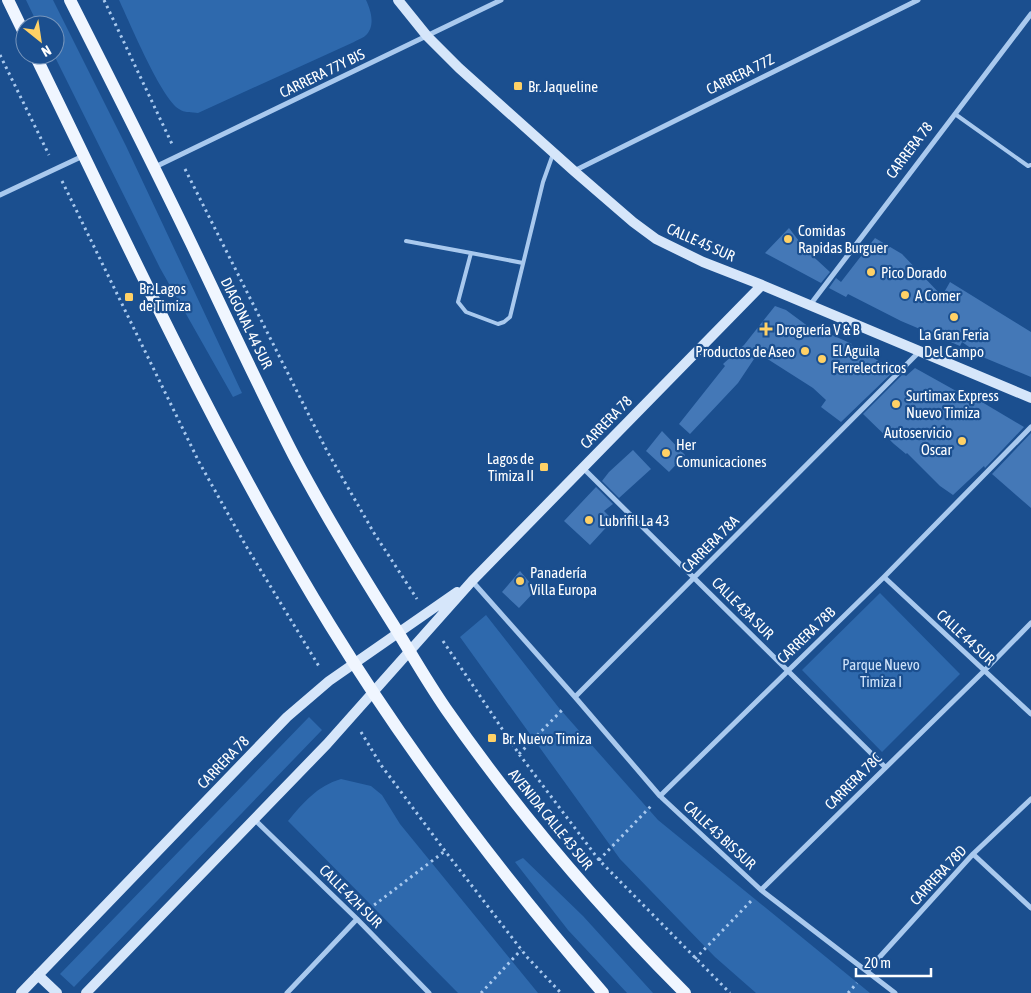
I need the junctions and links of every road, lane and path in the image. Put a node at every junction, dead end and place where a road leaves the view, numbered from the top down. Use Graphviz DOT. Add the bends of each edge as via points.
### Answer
graph roads {
  1 [pos="8,0"];
  2 [pos="70,0"];
  3 [pos="104,0"];
  4 [pos="398,0"];
  5 [pos="501,0"];
  6 [pos="918,0"];
  7 [pos="1031,14"];
  8 [pos="15,15"];
  9 [pos="427,36"];
  10 [pos="40,65"];
  11 [pos="955,114"];
  12 [pos="553,153"];
  13 [pos="84,156"];
  14 [pos="178,156"];
  15 [pos="1031,165"];
  16 [pos="154,168"];
  17 [pos="574,171"];
  18 [pos="0,196"];
  19 [pos="406,241"];
  20 [pos="471,253"];
  21 [pos="523,263"];
  22 [pos="762,285"];
  23 [pos="115,290"];
  24 [pos="810,305"];
  25 [pos="920,351"];
  26 [pos="1031,398"];
  27 [pos="1031,427"];
  28 [pos="583,468"];
  29 [pos="374,534"];
  30 [pos="694,578"];
  31 [pos="884,578"];
  32 [pos="472,581"];
  33 [pos="1031,622"];
  34 [pos="398,633"];
  35 [pos="409,651"];
  36 [pos="313,656"];
  37 [pos="354,663"];
  38 [pos="788,671"];
  39 [pos="984,671"];
  40 [pos="469,682"];
  41 [pos="373,692"];
  42 [pos="575,697"];
  43 [pos="1031,714"];
  44 [pos="519,754"];
  45 [pos="381,765"];
  46 [pos="885,767"];
  47 [pos="660,796"];
  48 [pos="1031,799"];
  49 [pos="253,819"];
  50 [pos="445,852"];
  51 [pos="974,854"];
  52 [pos="598,860"];
  53 [pos="761,890"];
  54 [pos="1031,908"];
  55 [pos="356,919"];
  56 [pos="521,950"];
  57 [pos="695,959"];
  58 [pos="867,971"];
  59 [pos="38,975"];
  60 [pos="21,993"];
  61 [pos="57,993"];
  62 [pos="86,993"];
  63 [pos="287,993"];
  64 [pos="429,993"];
  65 [pos="481,993"];
  66 [pos="561,993"];
  67 [pos="603,993"];
  68 [pos="685,993"];
  69 [pos="730,993"];
  70 [pos="895,993"];
  1 -- 8 [label="main road"];
  2 -- 16 [label="main road, DIAGONAL 44 SUR"];
  3 -- 14 [label="path"];
  4 -- 9 [label="street, CALLE 45 SUR"];
  5 -- 9 [label="street, CARRERA 77Y BIS"];
  6 -- 17 [label="street, CARRERA 77Z"];
  7 -- 11 [label="street, CARRERA 78"];
  9 -- 12 [label="street, CALLE 45 SUR"];
  9 -- 14 [label="street, CARRERA 77Y BIS"];
  10 -- 13 [label="main road"];
  11 -- 15 [label="lane" via="1028,166"];
  11 -- 24 [label="street, CARRERA 78"];
  12 -- 17 [label="street, CALLE 45 SUR"];
  12 -- 21 [label="lane"];
  13 -- 18 [label="street"];
  13 -- 37 [label="main road" via="254,494"];
  14 -- 16 [label="street, CARRERA 77Y BIS"];
  14 -- 29 [label="path" via="328,452"];
  16 -- 34 [label="main road, DIAGONAL 44 SUR" via="295,458"];
  17 -- 22 [label="street, CALLE 45 SUR" via="656,239"];
  19 -- 20 [label="lane"];
  20 -- 21 [label="lane"];
  20 -- 21 [label="lane" via="458,302 466,312 498,324 510,317"];
  22 -- 24 [label="street, CALLE 45 SUR"];
  22 -- 28 [label="street, CARRERA 78"];
  23 -- 36 [label="path" via="199,462"];
  24 -- 25 [label="street, CALLE 45 SUR"];
  25 -- 26 [label="street, CALLE 45 SUR"];
  25 -- 30 [label="street, CARRERA 78A"];
  27 -- 31 [label="street, CARRERA 78B"];
  28 -- 30 [label="street, CALLE 43A SUR"];
  28 -- 32 [label="street, CARRERA 78"];
  30 -- 38 [label="street, CALLE 43A SUR"];
  30 -- 42 [label="street, CARRERA 78A"];
  31 -- 38 [label="street, CARRERA 78B"];
  31 -- 39 [label="street, CALLE 44 SUR"];
  32 -- 34 [label="street, CARRERA 78"];
  32 -- 35 [label="street, CARRERA 78"];
  32 -- 42 [label="street, CALLE 43 BIS SUR"];
  33 -- 39 [label="street, CARRERA 78C"];
  34 -- 35 [label="main road, DIAGONAL 44 SUR"];
  34 -- 37 [label="street, CARRERA 78"];
  35 -- 41 [label="street, CARRERA 78"];
  35 -- 68 [label="main road, AVENIDA CALLE 43 SUR" via="444,706 532,825 629,936"];
  37 -- 41 [label="main road"];
  37 -- 59 [label="street, CARRERA 78" via="286,718"];
  38 -- 46 [label="street, CALLE 43A SUR"];
  38 -- 47 [label="street, CARRERA 78B"];
  39 -- 43 [label="street, CALLE 44 SUR"];
  39 -- 46 [label="street, CARRERA 78C"];
  40 -- 44 [label="path"];
  41 -- 49 [label="street, CARRERA 78"];
  41 -- 67 [label="main road" via="482,846"];
  42 -- 44 [label="path"];
  42 -- 47 [label="street, CALLE 43 BIS SUR"];
  44 -- 52 [label="path"];
  45 -- 50 [label="path"];
  46 -- 53 [label="street, CARRERA 78C"];
  47 -- 52 [label="path"];
  47 -- 53 [label="street, CALLE 43 BIS SUR"];
  48 -- 51 [label="street, CARRERA 78D"];
  49 -- 55 [label="street, CALLE 42H SUR"];
  49 -- 62 [label="street, CARRERA 78"];
  50 -- 55 [label="path"];
  50 -- 56 [label="path"];
  51 -- 54 [label="street"];
  51 -- 58 [label="street, CARRERA 78D"];
  52 -- 57 [label="path"];
  53 -- 57 [label="path"];
  53 -- 58 [label="street, CALLE 43 BIS SUR"];
  55 -- 63 [label="street"];
  55 -- 64 [label="street, CALLE 42H SUR"];
  56 -- 65 [label="path"];
  56 -- 66 [label="path"];
  57 -- 69 [label="path"];
  58 -- 70 [label="street, CALLE 43 BIS SUR"];
  59 -- 60 [label="street, CARRERA 78"];
  59 -- 61 [label="street"];
}
